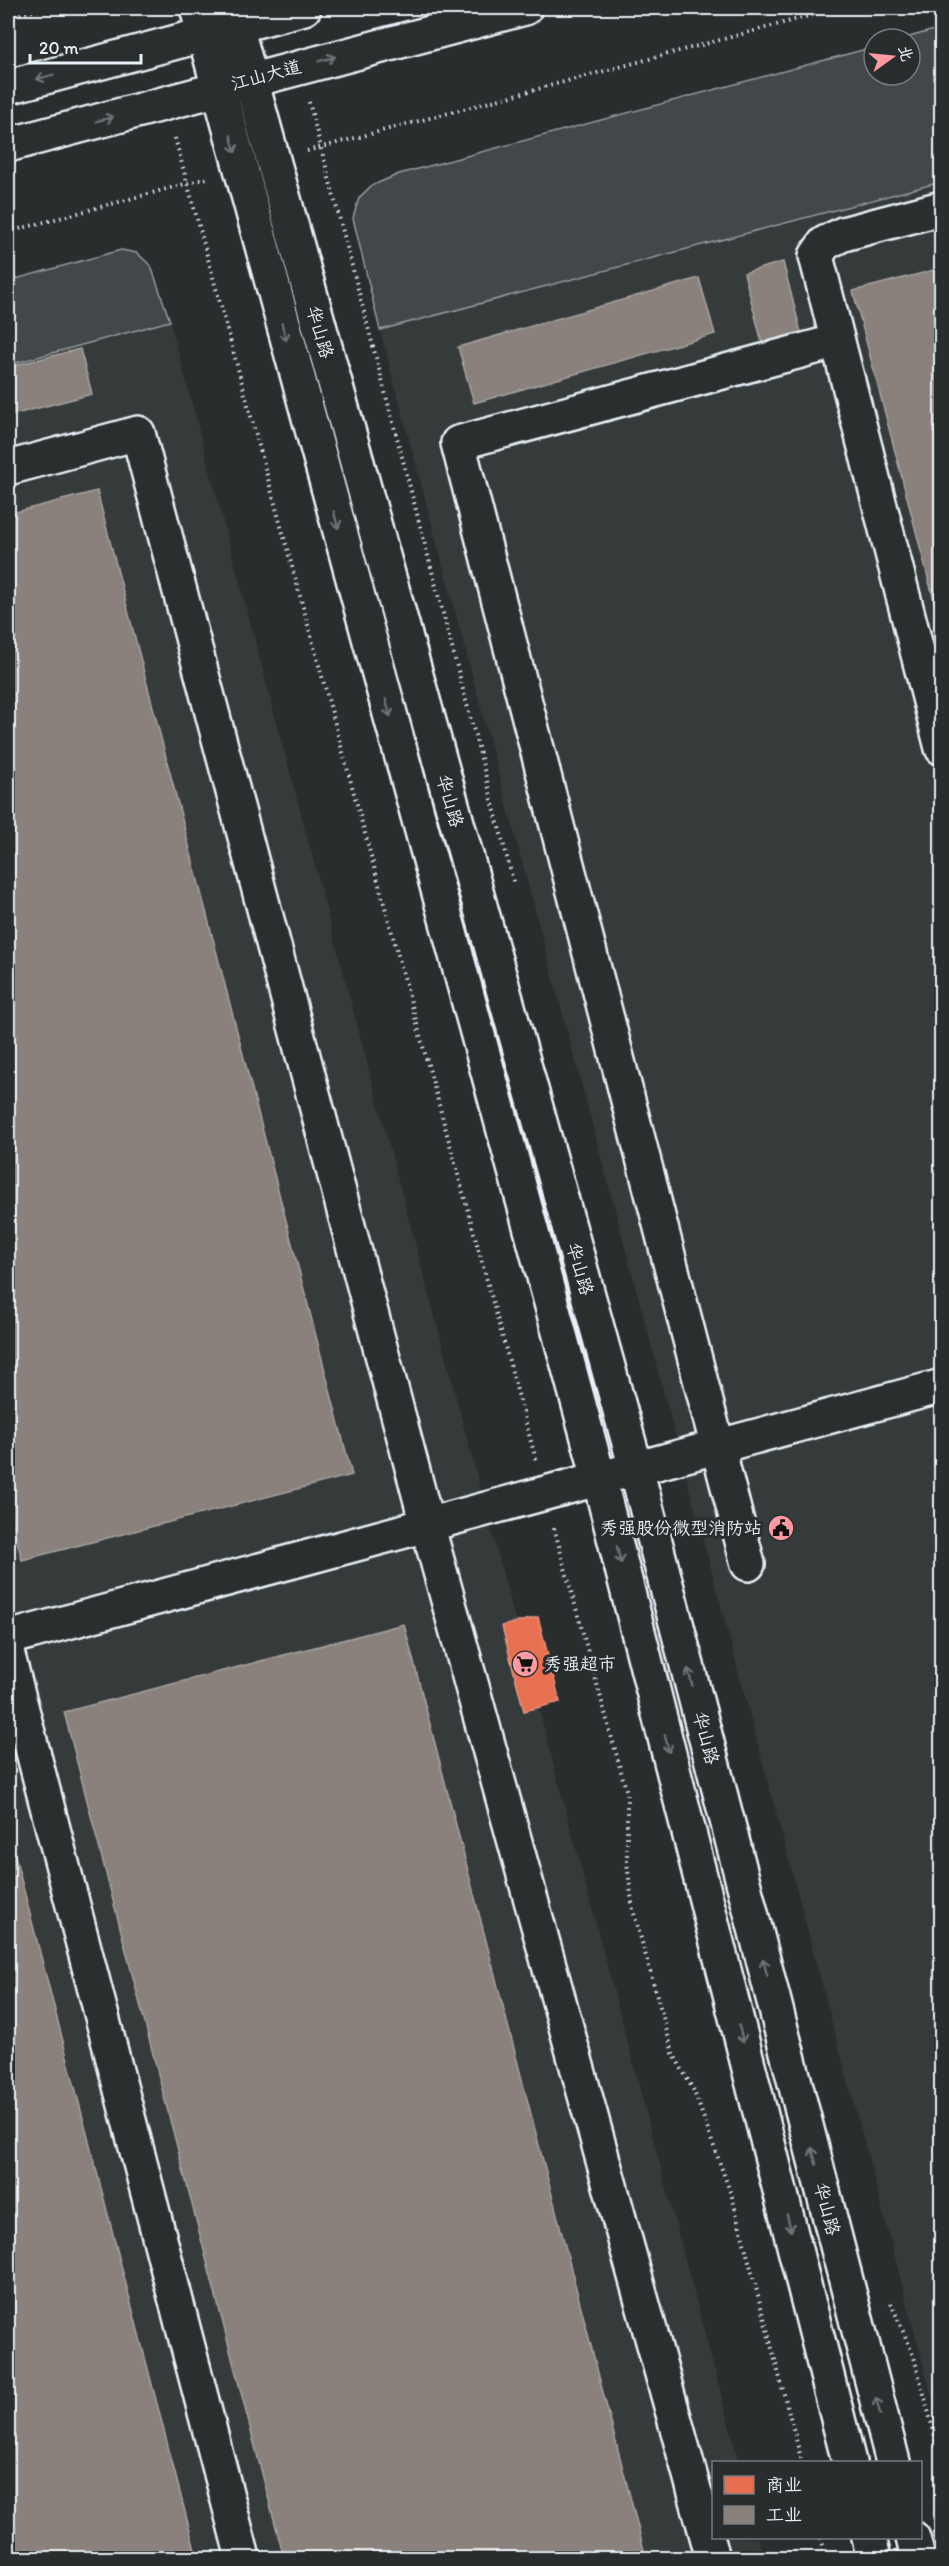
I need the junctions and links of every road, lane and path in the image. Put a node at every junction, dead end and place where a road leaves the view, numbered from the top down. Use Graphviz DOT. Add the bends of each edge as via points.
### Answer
graph roads {
  1 [pos="45,8"];
  2 [pos="304,8"];
  3 [pos="525,8"];
  4 [pos="839,8"];
  5 [pos="234,17"];
  6 [pos="8,18"];
  7 [pos="201,21"];
  8 [pos="250,80"];
  9 [pos="8,87"];
  10 [pos="218,88"];
  11 [pos="165,102"];
  12 [pos="8,145"];
  13 [pos="272,160"];
  14 [pos="239,169"];
  15 [pos="187,183"];
  16 [pos="942,208"];
  17 [pos="8,231"];
  18 [pos="838,341"];
  19 [pos="8,468"];
  20 [pos="942,748"];
  21 [pos="942,1386"];
  22 [pos="718,1446"];
  23 [pos="636,1468"];
  24 [pos="599,1478"];
  25 [pos="545,1492"];
  26 [pos="427,1524"];
  27 [pos="748,1564"];
  28 [pos="8,1638"];
  29 [pos="8,1656"];
  30 [pos="801,2461"];
  31 [pos="848,2461"];
  32 [pos="892,2461"];
  33 [pos="822,2539"];
  34 [pos="868,2539"];
  35 [pos="912,2539"];
  36 [pos="243,2559"];
  37 [pos="713,2559"];
  38 [pos="827,2559"];
  39 [pos="874,2559"];
  40 [pos="918,2559"];
  1 -- 6 [label="path"];
  2 -- 5 [label="street"];
  8 -- 3 [label="street, 江山大道, one-way"];
  4 -- 13 [label="path"];
  5 -- 7 [label="street"];
  5 -- 8 [label="street, 华山路"];
  7 -- 9 [label="street, one-way"];
  7 -- 10 [label="street, 华山路"];
  8 -- 10 [label="street, 江山大道"];
  8 -- 13 [label="street, 华山路"];
  10 -- 11 [label="street, 江山大道"];
  10 -- 14 [label="street, 华山路, one-way"];
  12 -- 11 [label="street, 江山大道, one-way"];
  11 -- 15 [label="path"];
  13 -- 23 [label="street, 华山路"];
  14 -- 15 [label="path"];
  14 -- 24 [label="street, 华山路, one-way"];
  15 -- 17 [label="path"];
  15 -- 25 [label="path"];
  16 -- 18 [label="street" via="843,234 825,243 816,256"];
  18 -- 20 [label="street"];
  18 -- 22 [label="street" via="458,443"];
  19 -- 26 [label="street" via="138,433"];
  21 -- 22 [label="street"];
  22 -- 23 [label="street"];
  22 -- 27 [label="street"];
  23 -- 24 [label="street"];
  32 -- 23 [label="street, 华山路, one-way"];
  24 -- 25 [label="street"];
  24 -- 31 [label="street, 华山路, one-way"];
  25 -- 26 [label="street"];
  25 -- 30 [label="path" via="627,1792 627,1863 633,1910 673,2054 694,2091 732,2197"];
  26 -- 28 [label="street"];
  26 -- 37 [label="street"];
  29 -- 36 [label="street"];
  33 -- 38 [label="path"];
  34 -- 39 [label="street"];
  35 -- 40 [label="street"];
}
